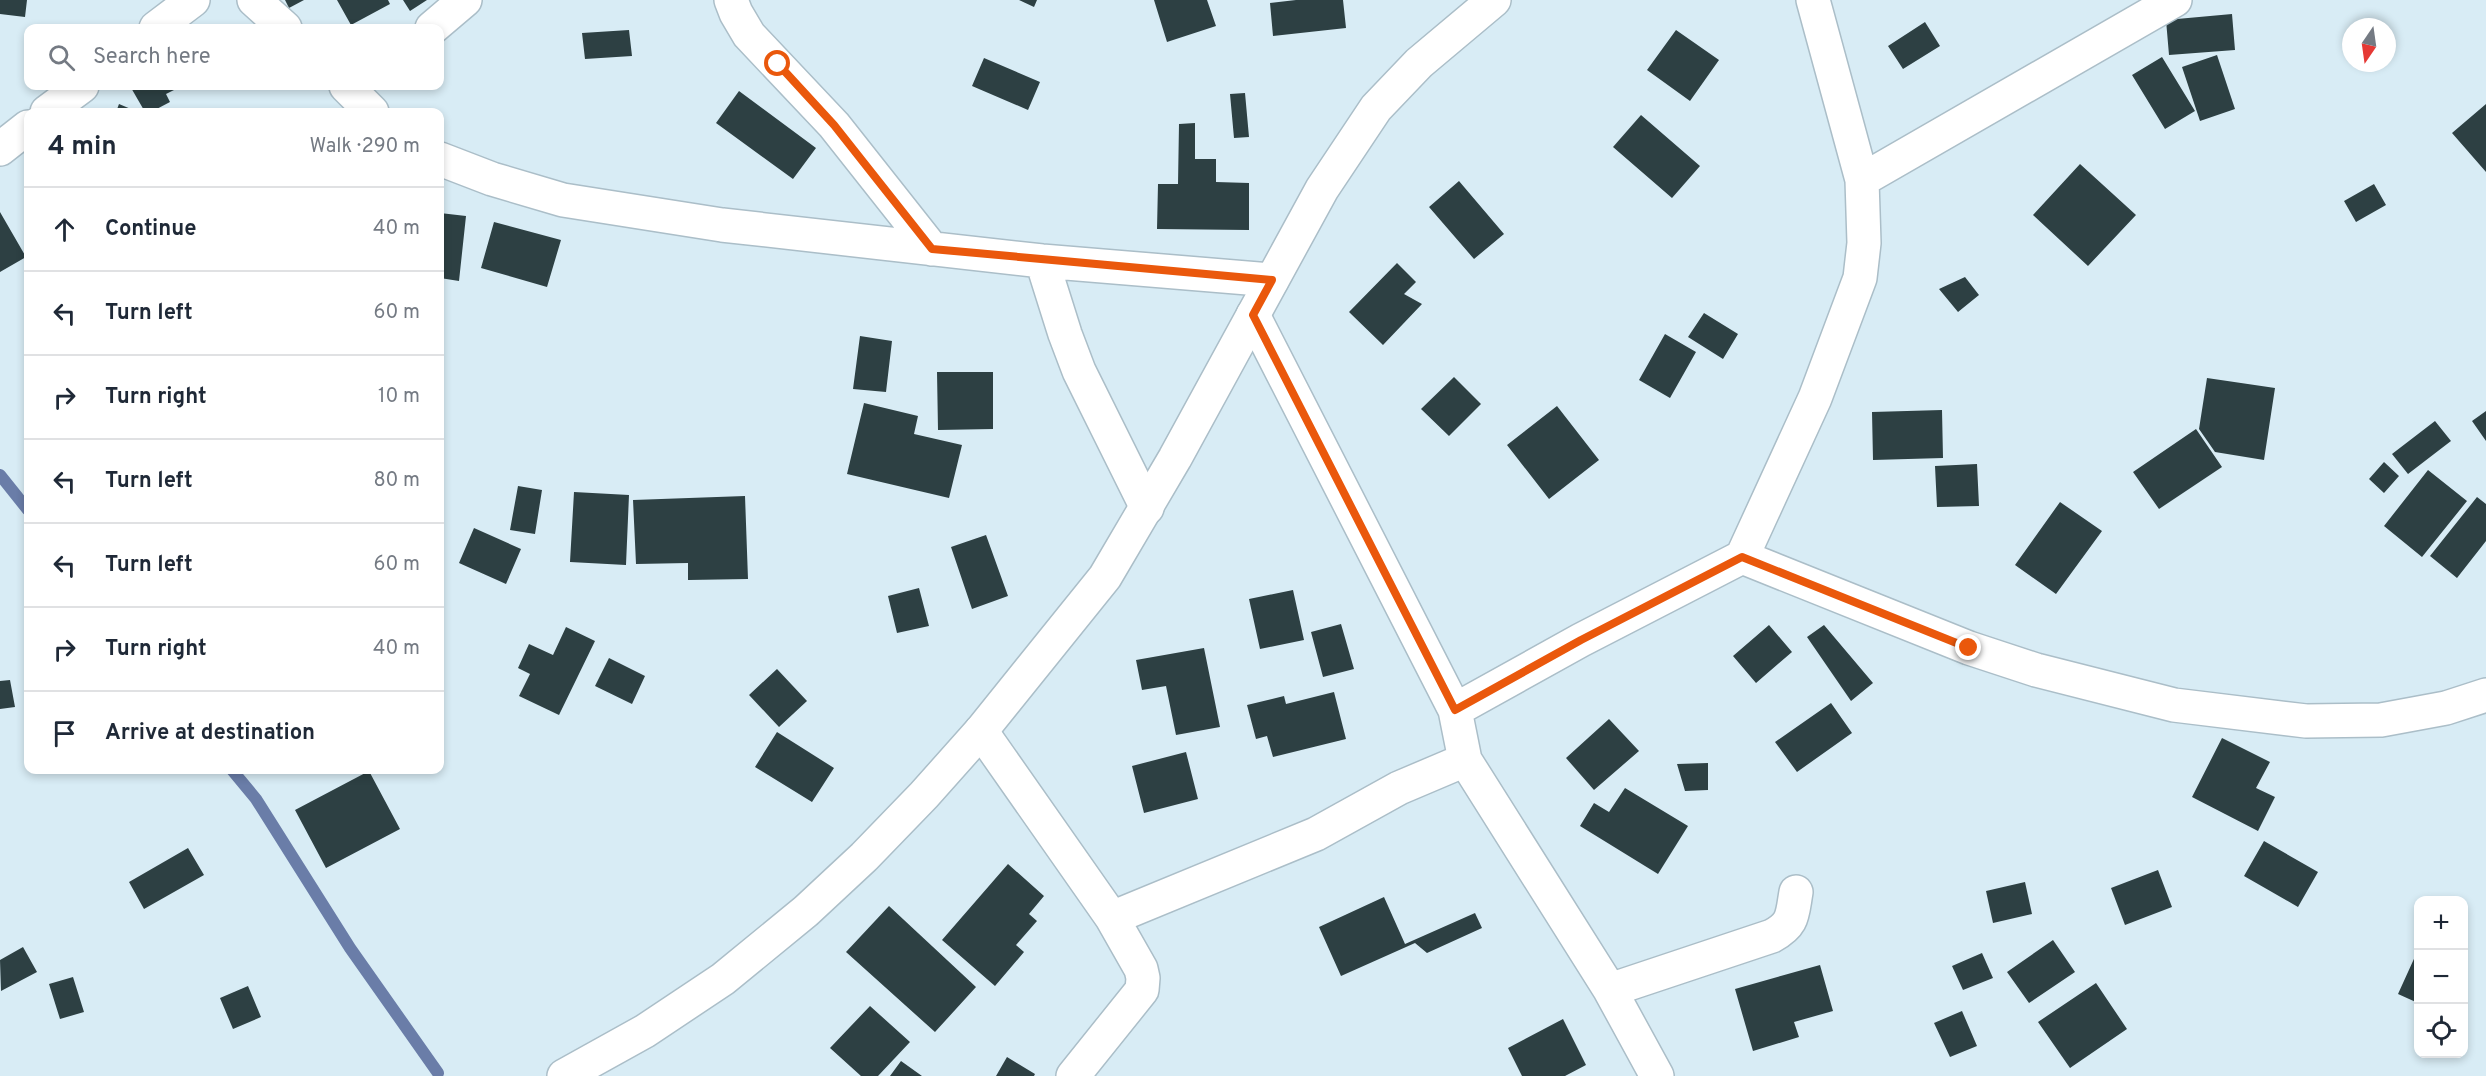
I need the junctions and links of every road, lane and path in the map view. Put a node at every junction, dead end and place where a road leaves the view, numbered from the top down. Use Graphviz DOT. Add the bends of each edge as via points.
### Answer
graph roads {
  1 [pos="193,0"];
  2 [pos="254,0"];
  3 [pos="465,0"];
  4 [pos="732,0"];
  5 [pos="1492,0"];
  6 [pos="1813,0"];
  7 [pos="2175,0"];
  8 [pos="161,24"];
  9 [pos="281,24"];
  10 [pos="437,24"];
  11 [pos="77,90"];
  12 [pos="52,108"];
  13 [pos="24,130"];
  14 [pos="0,149"];
  15 [pos="444,161"];
  16 [pos="1862,180"];
  17 [pos="932,249"];
  18 [pos="1042,261"];
  19 [pos="1272,280"];
  20 [pos="1253,315"];
  21 [pos="1147,508"];
  22 [pos="1742,557"];
  23 [pos="2486,695"];
  24 [pos="1455,710"];
  25 [pos="981,731"];
  26 [pos="1465,760"];
  27 [pos="1796,892"];
  28 [pos="1112,918"];
  29 [pos="1610,990"];
  30 [pos="564,1076"];
  31 [pos="1073,1076"];
  32 [pos="1657,1076"];
  1 -- 8 [label="street"];
  2 -- 9 [label="street"];
  3 -- 10 [label="street"];
  4 -- 17 [label="street" via="749,35 834,125"];
  5 -- 19 [label="street" via="1419,63 1376,108 1322,189"];
  6 -- 16 [label="street"];
  7 -- 16 [label="street"];
  11 -- 12 [label="street"];
  13 -- 14 [label="street"];
  15 -- 17 [label="street" via="563,200 722,225"];
  16 -- 22 [label="street" via="1864,243 1860,278 1815,398"];
  17 -- 18 [label="street"];
  18 -- 19 [label="street"];
  18 -- 21 [label="street" via="1079,371"];
  19 -- 20 [label="street"];
  20 -- 21 [label="street"];
  20 -- 24 [label="street"];
  21 -- 25 [label="street" via="1105,577"];
  22 -- 23 [label="street" via="1969,648 2036,670 2174,705 2306,721 2381,720 2446,708"];
  22 -- 24 [label="street"];
  24 -- 26 [label="street"];
  25 -- 28 [label="street"];
  25 -- 30 [label="street" via="864,857 806,911 723,979 645,1031"];
  26 -- 28 [label="street" via="1399,788 1316,834"];
  26 -- 29 [label="street"];
  27 -- 29 [label="street" via="1791,921 1772,936"];
  28 -- 31 [label="street" via="1141,969 1142,990"];
  29 -- 32 [label="street"];
}
